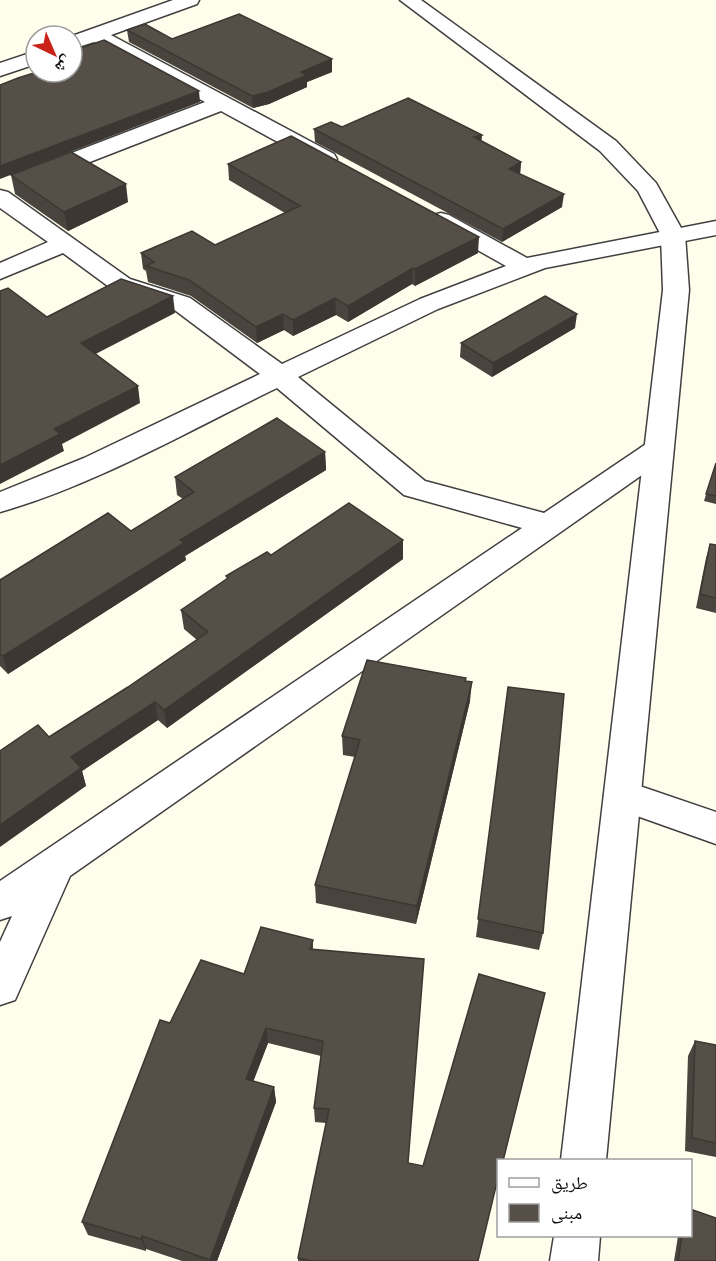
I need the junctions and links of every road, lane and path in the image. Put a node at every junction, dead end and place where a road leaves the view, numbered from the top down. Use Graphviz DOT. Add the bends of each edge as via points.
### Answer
graph roads {
  1 [pos="190,0"];
  2 [pos="409,0"];
  3 [pos="96,35"];
  4 [pos="84,39"];
  5 [pos="24,61"];
  6 [pos="0,70"];
  7 [pos="222,103"];
  8 [pos="348,171"];
  9 [pos="8,188"];
  10 [pos="421,210"];
  11 [pos="716,228"];
  12 [pos="673,235"];
  13 [pos="64,244"];
  14 [pos="526,267"];
  15 [pos="0,272"];
  16 [pos="280,376"];
  17 [pos="659,449"];
  18 [pos="0,502"];
  19 [pos="549,525"];
  20 [pos="622,795"];
  21 [pos="716,828"];
  22 [pos="56,864"];
  23 [pos="0,903"];
  24 [pos="0,986"];
  25 [pos="584,1159"];
  26 [pos="576,1237"];
  27 [pos="574,1261"];
  1 -- 3 [label="street"];
  2 -- 12 [label="street" via="608,146 648,188"];
  3 -- 4 [label="street"];
  3 -- 7 [label="street"];
  5 -- 6 [label="street"];
  7 -- 8 [label="street"];
  7 -- 9 [label="street"];
  9 -- 13 [label="street"];
  10 -- 14 [label="street"];
  11 -- 12 [label="street"];
  12 -- 14 [label="street"];
  12 -- 17 [label="street" via="676,290"];
  13 -- 15 [label="street"];
  13 -- 16 [label="street" via="121,284 181,303"];
  14 -- 16 [label="street" via="429,304"];
  16 -- 18 [label="street" via="94,465"];
  16 -- 19 [label="street" via="415,488"];
  17 -- 19 [label="street"];
  17 -- 20 [label="street"];
  19 -- 22 [label="street"];
  20 -- 21 [label="street"];
  20 -- 25 [label="street"];
  22 -- 23 [label="street"];
  22 -- 24 [label="street"];
  26 -- 27 [label="street"];
}
